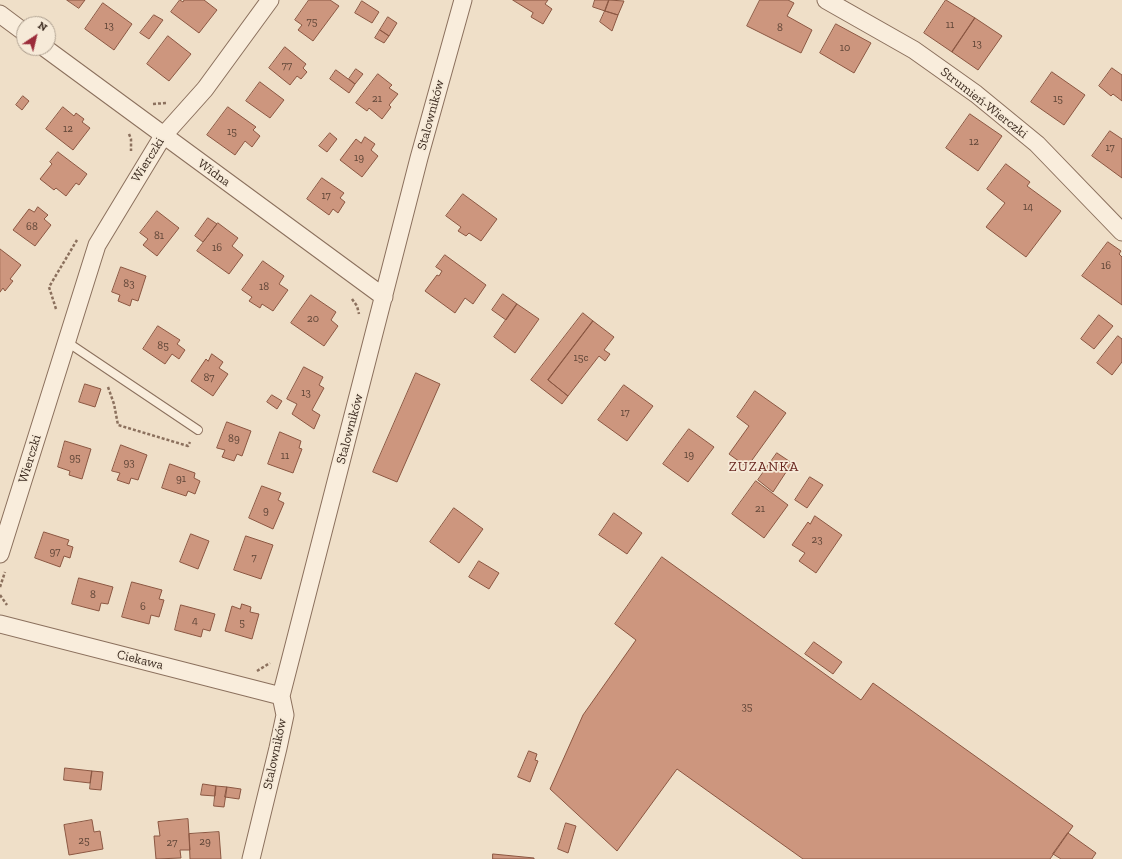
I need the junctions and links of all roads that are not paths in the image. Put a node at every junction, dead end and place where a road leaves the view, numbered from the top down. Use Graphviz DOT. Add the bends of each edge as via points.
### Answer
graph roads {
  1 [pos="270,0"];
  2 [pos="463,0"];
  3 [pos="826,0"];
  4 [pos="0,14"];
  5 [pos="16,26"];
  6 [pos="56,56"];
  7 [pos="163,136"];
  8 [pos="1122,232"];
  9 [pos="384,297"];
  10 [pos="67,342"];
  11 [pos="198,430"];
  12 [pos="0,554"];
  13 [pos="0,624"];
  14 [pos="280,696"];
  15 [pos="251,859"];
  1 -- 7 [label="street, Wierczki" via="205,89"];
  2 -- 9 [label="street, Stalowników"];
  3 -- 8 [label="street, Strumień-Wierczki" via="914,50 976,94 1037,144"];
  4 -- 5 [label="street"];
  6 -- 7 [label="street, Widna"];
  7 -- 9 [label="street, Widna"];
  7 -- 10 [label="street, Wierczki" via="97,246"];
  9 -- 14 [label="street, Stalowników"];
  10 -- 11 [label="lane"];
  10 -- 12 [label="street, Wierczki"];
  13 -- 14 [label="street, Ciekawa"];
  14 -- 15 [label="street, Stalowników" via="285,715"];
}
